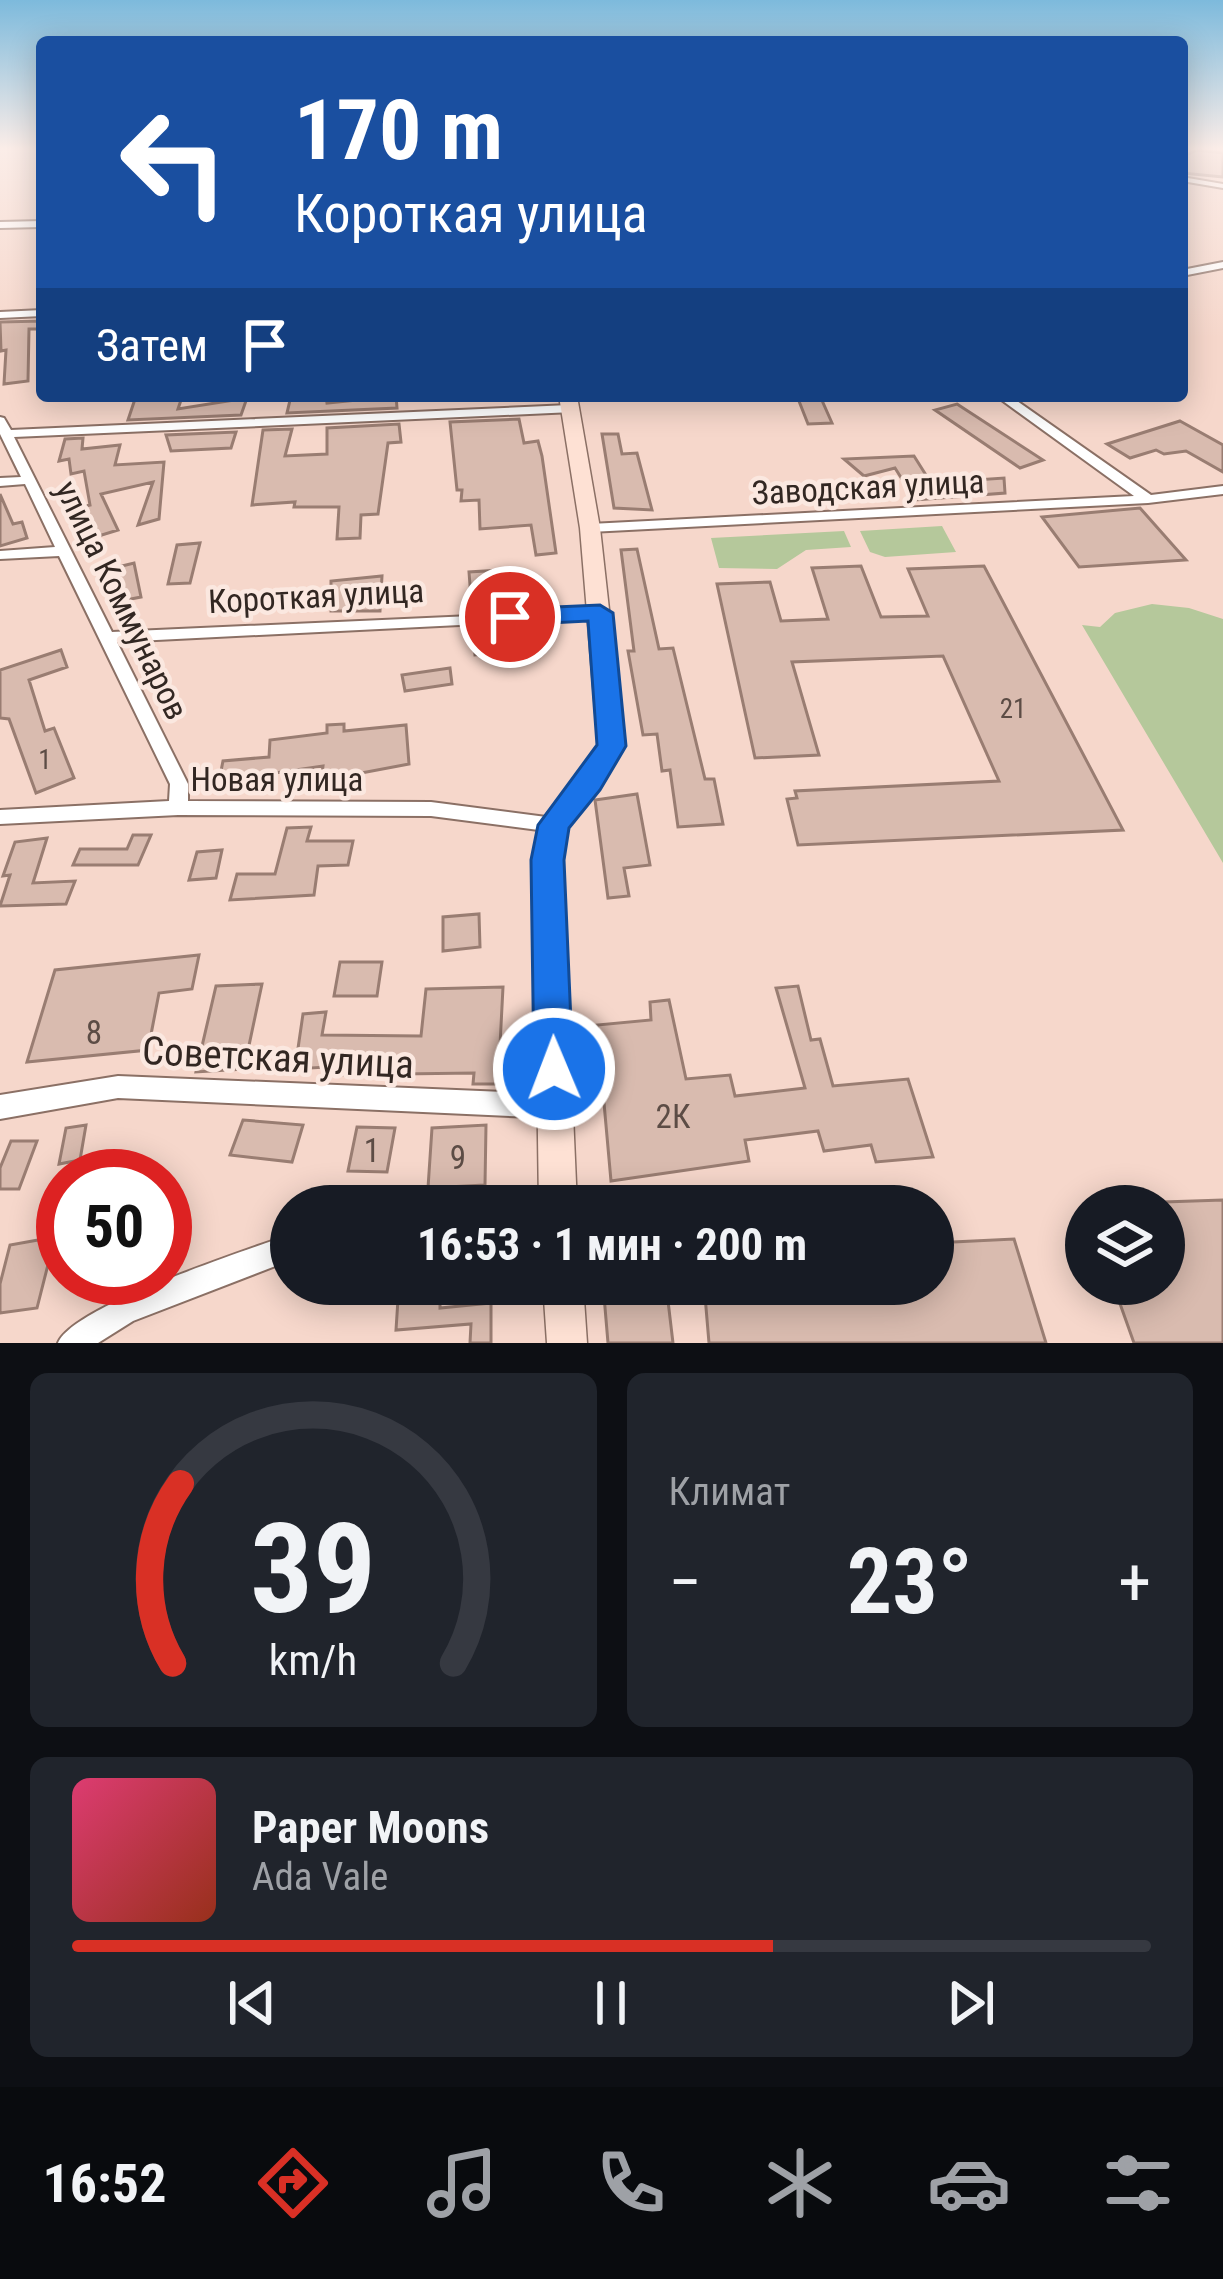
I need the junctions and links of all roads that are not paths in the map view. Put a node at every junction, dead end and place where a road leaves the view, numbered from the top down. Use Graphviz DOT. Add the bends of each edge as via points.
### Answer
graph roads {
  1 [pos="36,224"];
  2 [pos="0,225"];
  3 [pos="1223,266"];
  4 [pos="1188,272"];
  5 [pos="36,314"];
  6 [pos="0,315"];
  7 [pos="547,402"];
  8 [pos="568,402"];
  9 [pos="1010,402"];
  10 [pos="3,428"];
  11 [pos="30,480"];
  12 [pos="0,482"];
  13 [pos="1223,490"];
  14 [pos="1148,500"];
  15 [pos="590,528"];
  16 [pos="64,551"];
  17 [pos="0,555"];
  18 [pos="600,613"];
  19 [pos="108,637"];
  20 [pos="178,808"];
  21 [pos="0,818"];
  22 [pos="554,825"];
  23 [pos="554,1106"];
  24 [pos="0,1107"];
  25 [pos="557,1185"];
  26 [pos="270,1254"];
  27 [pos="564,1305"];
  28 [pos="72,1343"];
  29 [pos="567,1343"];
  1 -- 2 [label="street"];
  3 -- 4 [label="street"];
  5 -- 6 [label="street"];
  7 -- 10 [label="street"];
  8 -- 15 [label="main road"];
  9 -- 14 [label="street"];
  10 -- 11 [label="street, улица Коммунаров"];
  11 -- 12 [label="street"];
  11 -- 16 [label="street, улица Коммунаров"];
  13 -- 14 [label="street, Заводская улица"];
  14 -- 15 [label="street, Заводская улица"];
  15 -- 18 [label="main road"];
  16 -- 17 [label="street"];
  16 -- 19 [label="street, улица Коммунаров"];
  18 -- 19 [label="street, Короткая улица"];
  18 -- 22 [label="main road" via="611,746"];
  19 -- 20 [label="street, улица Коммунаров" via="179,784"];
  20 -- 21 [label="street, Новая улица"];
  20 -- 22 [label="street, Новая улица" via="431,809"];
  22 -- 23 [label="main road"];
  23 -- 24 [label="street, Советская улица" via="118,1087"];
  23 -- 25 [label="main road"];
  26 -- 28 [label="street" via="124,1312"];
  27 -- 29 [label="main road"];
}
